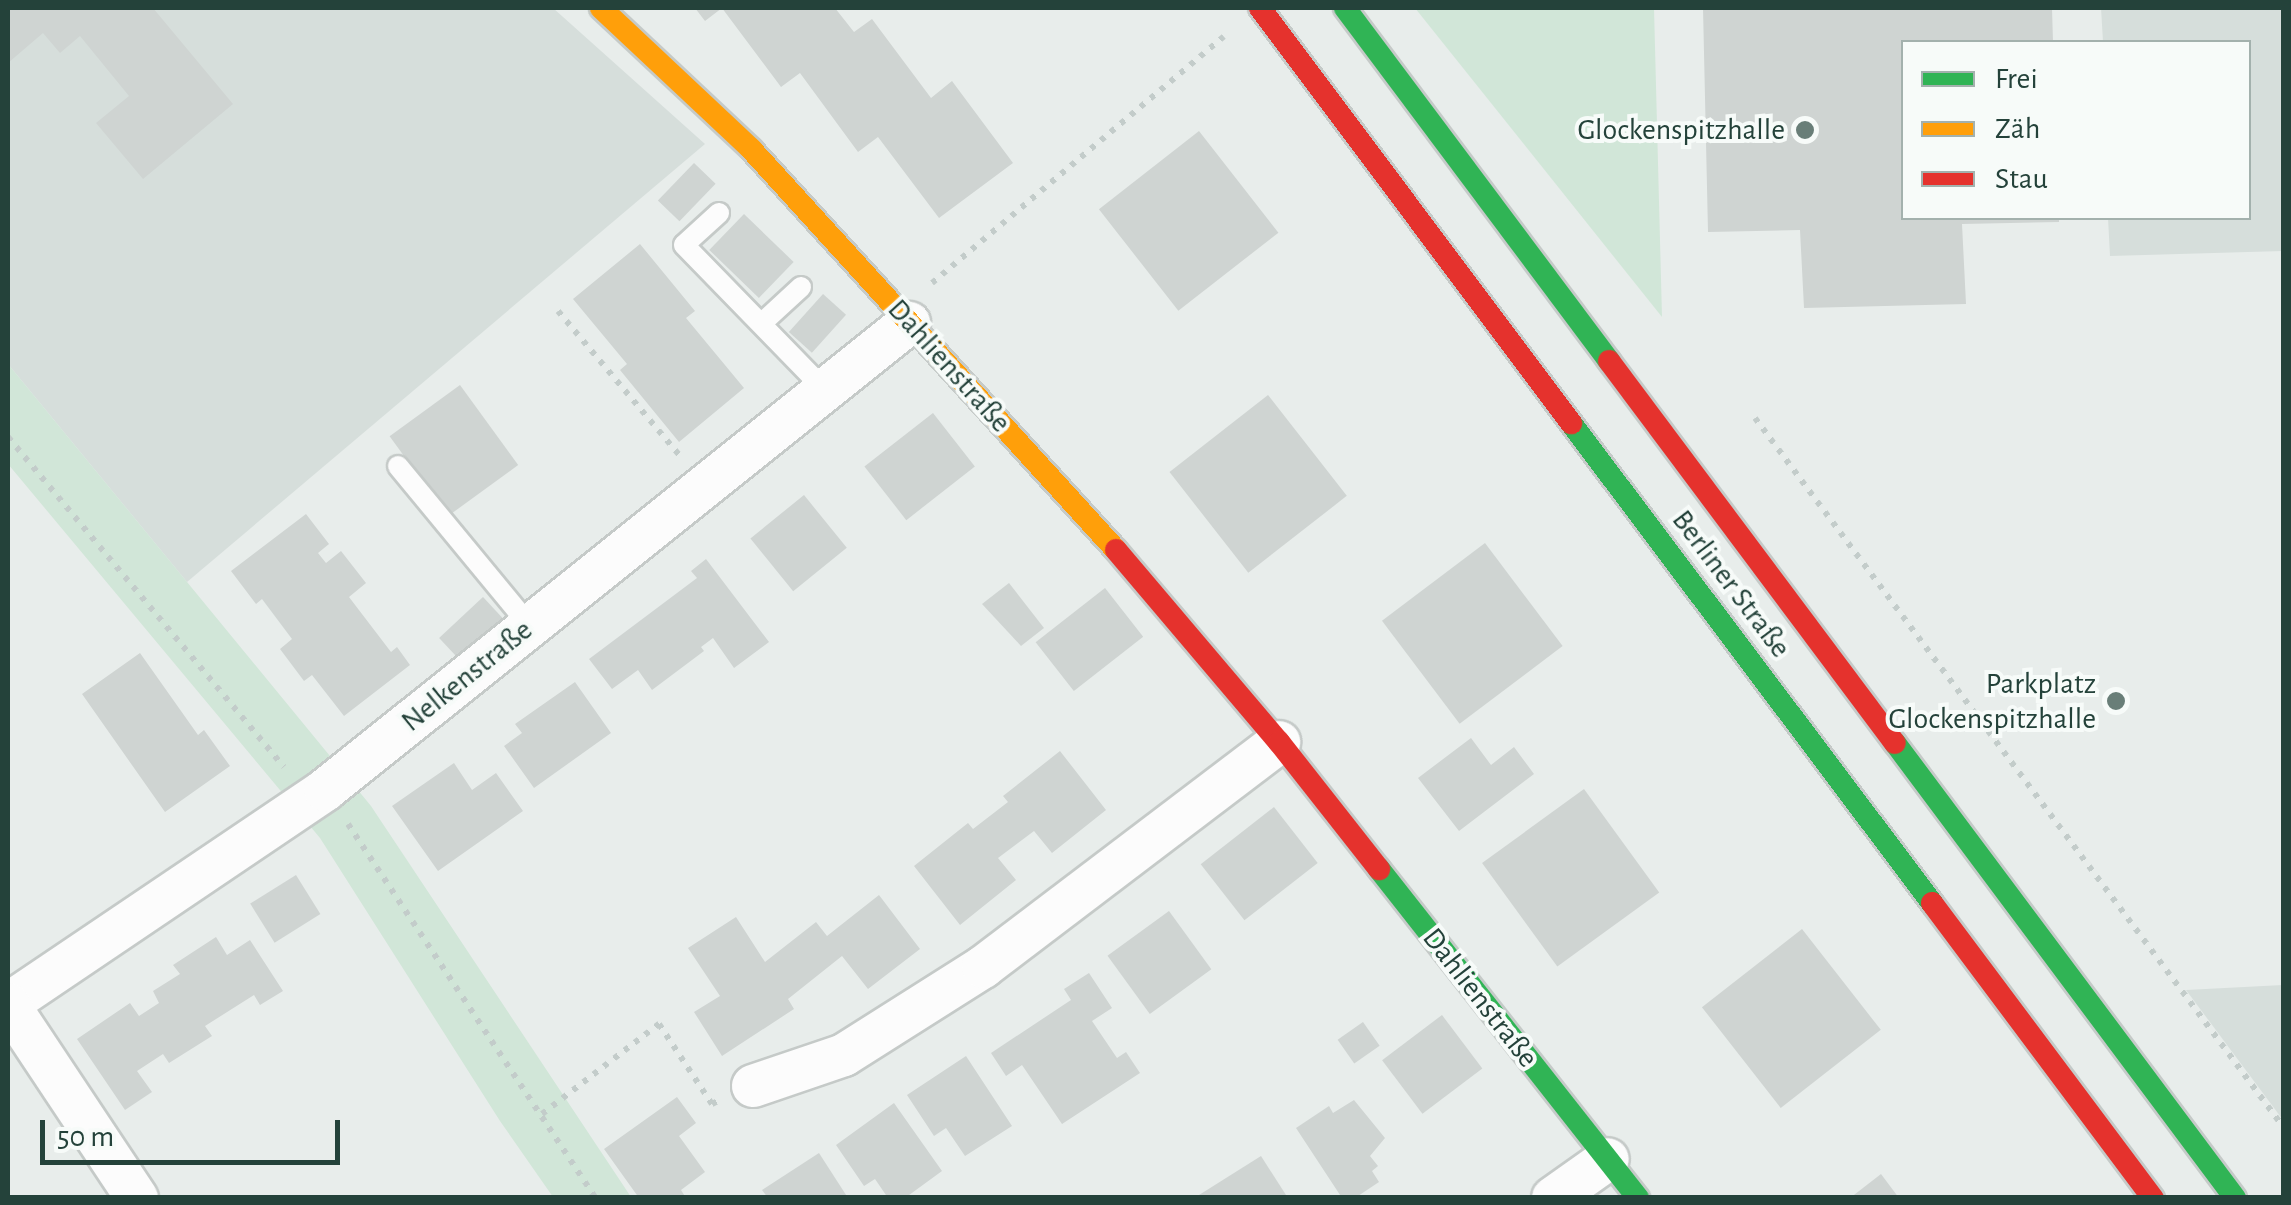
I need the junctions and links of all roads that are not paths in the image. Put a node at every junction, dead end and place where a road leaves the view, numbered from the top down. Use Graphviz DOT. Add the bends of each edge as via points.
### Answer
graph roads {
  1 [pos="600,8"];
  2 [pos="1260,8"];
  3 [pos="1344,8"];
  4 [pos="719,212"];
  5 [pos="801,286"];
  6 [pos="909,323"];
  7 [pos="762,324"];
  8 [pos="825,390"];
  9 [pos="398,466"];
  10 [pos="530,626"];
  11 [pos="1279,742"];
  12 [pos="8,1004"];
  13 [pos="754,1086"];
  14 [pos="1608,1159"];
  15 [pos="137,1198"];
  16 [pos="1552,1198"];
  17 [pos="1638,1198"];
  18 [pos="2154,1198"];
  19 [pos="2235,1198"];
  1 -- 6 [label="main road, Dahlienstraße" via="751,149"];
  2 -- 18 [label="main road, Berliner Straße"];
  3 -- 19 [label="main road, Berliner Straße"];
  4 -- 7 [label="lane" via="684,244"];
  5 -- 7 [label="lane"];
  6 -- 8 [label="street, Nelkenstraße"];
  6 -- 11 [label="main road, Dahlienstraße" via="1120,554"];
  7 -- 8 [label="lane"];
  8 -- 10 [label="street, Nelkenstraße"];
  9 -- 10 [label="lane"];
  10 -- 12 [label="street, Nelkenstraße" via="325,790"];
  11 -- 13 [label="street" via="967,976 844,1055"];
  11 -- 14 [label="main road, Dahlienstraße"];
  12 -- 15 [label="street"];
  14 -- 16 [label="street"];
  14 -- 17 [label="main road, Dahlienstraße"];
}
